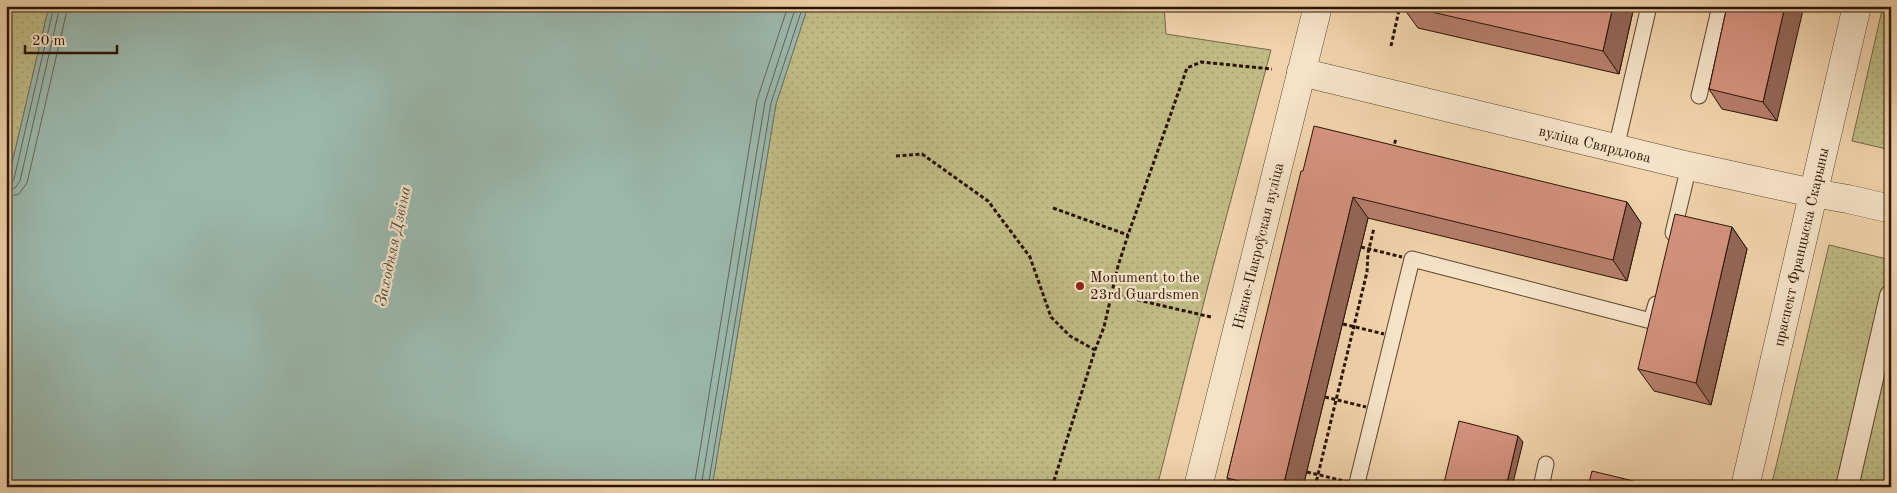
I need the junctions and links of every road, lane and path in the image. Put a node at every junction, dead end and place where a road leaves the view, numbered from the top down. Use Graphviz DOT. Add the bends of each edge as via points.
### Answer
graph roads {
  1 [pos="1318,6"];
  2 [pos="1400,6"];
  3 [pos="1649,6"];
  4 [pos="1720,6"];
  5 [pos="1857,6"];
  6 [pos="1391,46"];
  7 [pos="1301,72"];
  8 [pos="1699,96"];
  9 [pos="1396,138"];
  10 [pos="1616,148"];
  11 [pos="896,156"];
  12 [pos="1391,156"];
  13 [pos="1689,166"];
  14 [pos="1813,193"];
  15 [pos="1054,208"];
  16 [pos="1891,209"];
  17 [pos="1374,228"];
  18 [pos="1128,235"];
  19 [pos="1670,246"];
  20 [pos="1361,247"];
  21 [pos="1402,257"];
  22 [pos="1658,293"];
  23 [pos="1112,294"];
  24 [pos="1891,296"];
  25 [pos="1203,315"];
  26 [pos="1342,324"];
  27 [pos="1384,334"];
  28 [pos="1095,350"];
  29 [pos="1325,397"];
  30 [pos="1366,407"];
  31 [pos="1546,464"];
  32 [pos="1307,472"];
  33 [pos="1352,484"];
  34 [pos="1052,487"];
  35 [pos="1198,487"];
  36 [pos="1315,487"];
  37 [pos="1541,487"];
  38 [pos="1745,487"];
  39 [pos="1848,487"];
  1 -- 7 [label="street, Ніжне-Пакроўская вуліца"];
  2 -- 6 [label="path"];
  3 -- 10 [label="lane"];
  4 -- 8 [label="lane"];
  5 -- 14 [label="street, праспект Францыска Скарыны"];
  7 -- 10 [label="street, вуліца Свярдлова"];
  7 -- 18 [label="path" via="1201,62 1187,68"];
  7 -- 35 [label="street, Ніжне-Пакроўская вуліца"];
  9 -- 12 [label="path"];
  10 -- 13 [label="street, вуліца Свярдлова"];
  11 -- 28 [label="path" via="922,154 988,201 1030,258 1051,317 1070,336"];
  13 -- 14 [label="street, вуліца Свярдлова"];
  13 -- 19 [label="lane"];
  14 -- 16 [label="street, вуліца Свярдлова"];
  14 -- 38 [label="street, праспект Францыска Скарыны"];
  15 -- 18 [label="path"];
  17 -- 36 [label="path" via="1367,272"];
  18 -- 23 [label="path"];
  20 -- 21 [label="path, bridge"];
  22 -- 33 [label="lane" via="1651,321 1412,259"];
  23 -- 25 [label="path"];
  23 -- 28 [label="path"];
  24 -- 39 [label="street"];
  26 -- 27 [label="path, bridge"];
  28 -- 34 [label="path"];
  29 -- 30 [label="path, bridge"];
  31 -- 37 [label="lane"];
  32 -- 33 [label="path, bridge"];
}
